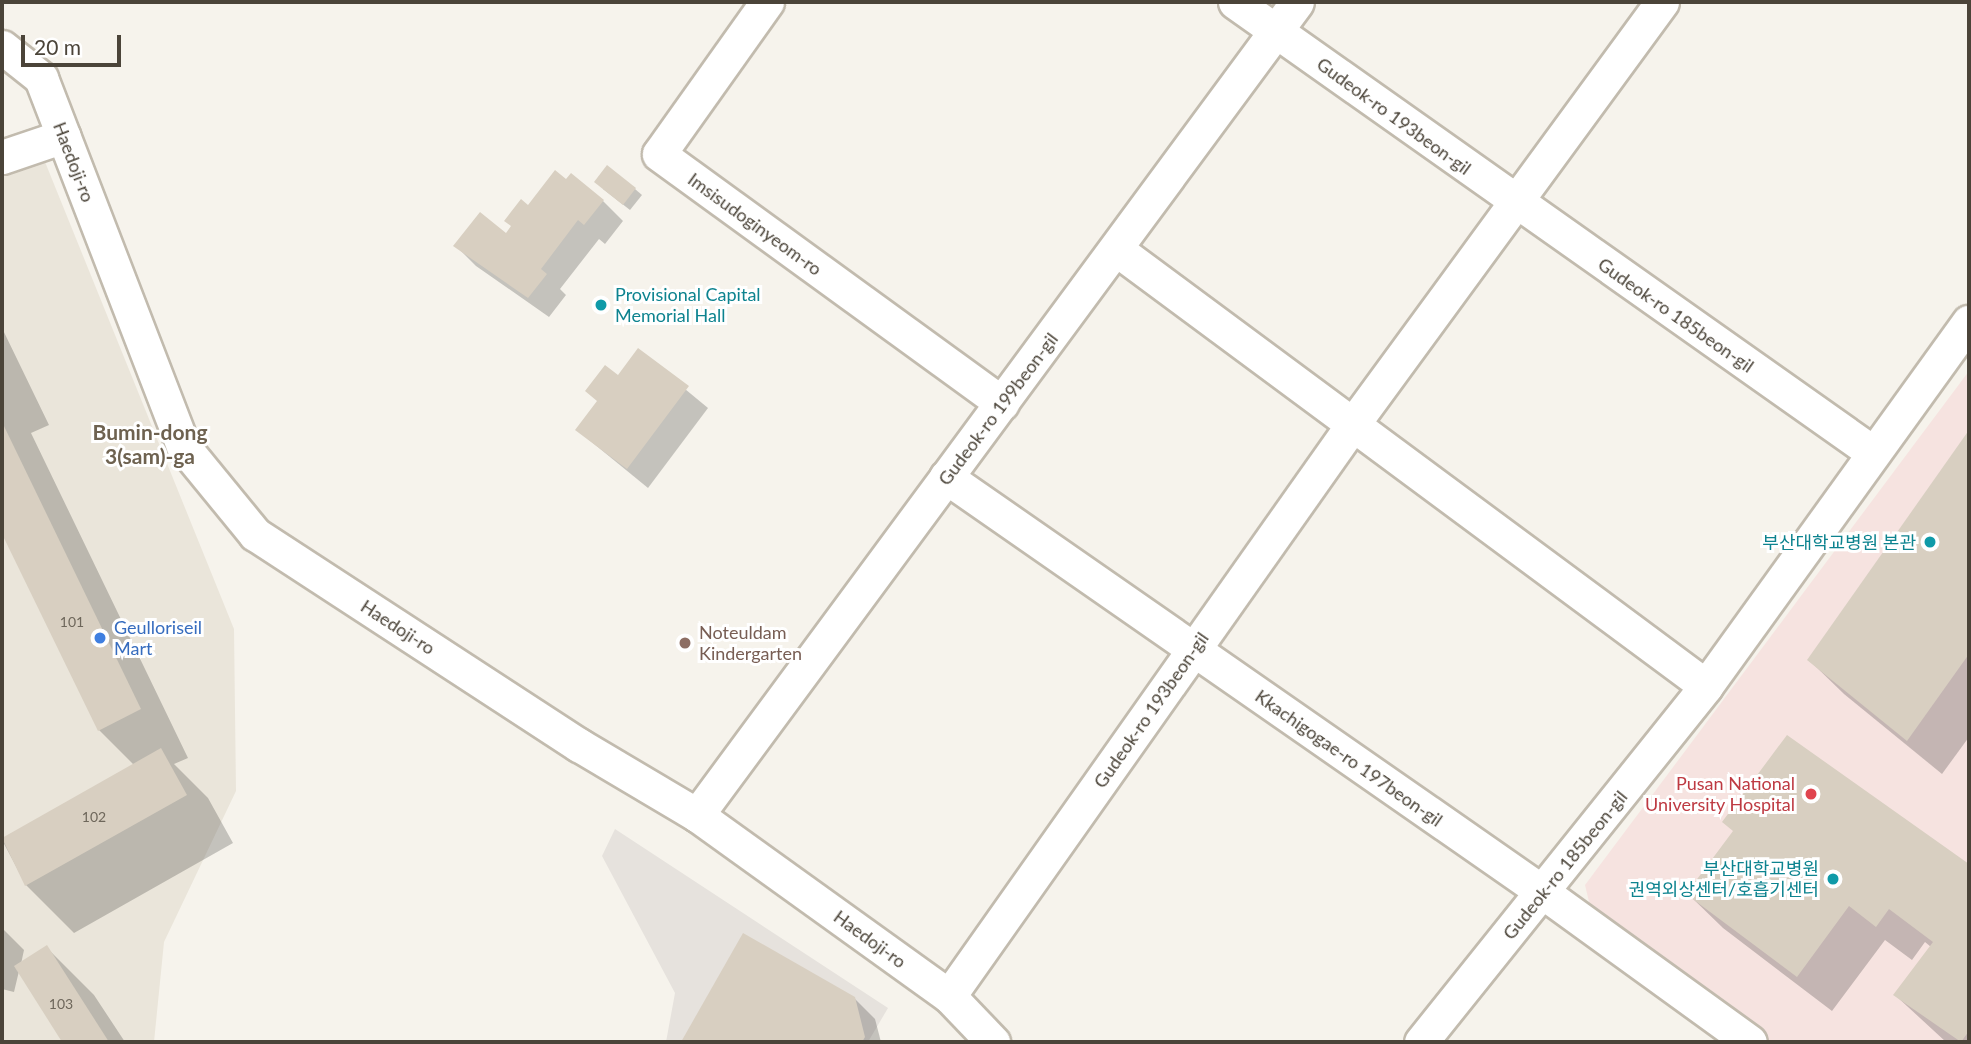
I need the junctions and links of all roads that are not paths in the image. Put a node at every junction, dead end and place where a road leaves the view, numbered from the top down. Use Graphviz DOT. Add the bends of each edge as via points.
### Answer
graph roads {
  1 [pos="766,2"];
  2 [pos="1235,2"];
  3 [pos="1297,2"];
  4 [pos="1662,2"];
  5 [pos="1275,30"];
  6 [pos="2,47"];
  7 [pos="64,136"];
  8 [pos="2,157"];
  9 [pos="1514,202"];
  10 [pos="1116,250"];
  11 [pos="1969,322"];
  12 [pos="1002,403"];
  13 [pos="1353,424"];
  14 [pos="1872,452"];
  15 [pos="946,477"];
  16 [pos="1193,649"];
  17 [pos="1706,686"];
  18 [pos="697,815"];
  19 [pos="1545,893"];
  20 [pos="950,996"];
  21 [pos="993,1042"];
  22 [pos="1421,1042"];
  23 [pos="1750,1042"];
  1 -- 12 [label="street, Imsisudoginyeom-ro" via="659,154"];
  2 -- 5 [label="street"];
  3 -- 5 [label="street, Gudeok-ro 199beon-gil"];
  4 -- 9 [label="street, Gudeok-ro 193beon-gil"];
  5 -- 9 [label="street, Gudeok-ro 193beon-gil"];
  5 -- 10 [label="street, Gudeok-ro 199beon-gil"];
  6 -- 7 [label="street, Haedoji-ro" via="41,78"];
  7 -- 8 [label="street"];
  7 -- 18 [label="street, Haedoji-ro" via="183,446 255,534 579,745"];
  9 -- 13 [label="street, Gudeok-ro 193beon-gil"];
  9 -- 14 [label="street, Gudeok-ro 185beon-gil"];
  10 -- 12 [label="street, Gudeok-ro 199beon-gil"];
  10 -- 13 [label="street"];
  11 -- 14 [label="street, Gudeok-ro 185beon-gil"];
  12 -- 15 [label="street, Gudeok-ro 199beon-gil"];
  13 -- 16 [label="street, Gudeok-ro 193beon-gil"];
  13 -- 17 [label="street"];
  14 -- 17 [label="street, Gudeok-ro 185beon-gil"];
  15 -- 16 [label="street, Kkachigogae-ro 197beon-gil"];
  15 -- 18 [label="street, Gudeok-ro 199beon-gil"];
  16 -- 19 [label="street, Kkachigogae-ro 197beon-gil"];
  16 -- 20 [label="street, Gudeok-ro 193beon-gil"];
  17 -- 19 [label="street, Gudeok-ro 185beon-gil"];
  18 -- 20 [label="street, Haedoji-ro"];
  19 -- 22 [label="street, Gudeok-ro 185beon-gil"];
  19 -- 23 [label="street, Kkachigogae-ro 197beon-gil"];
  20 -- 21 [label="street, Haedoji-ro"];
}
